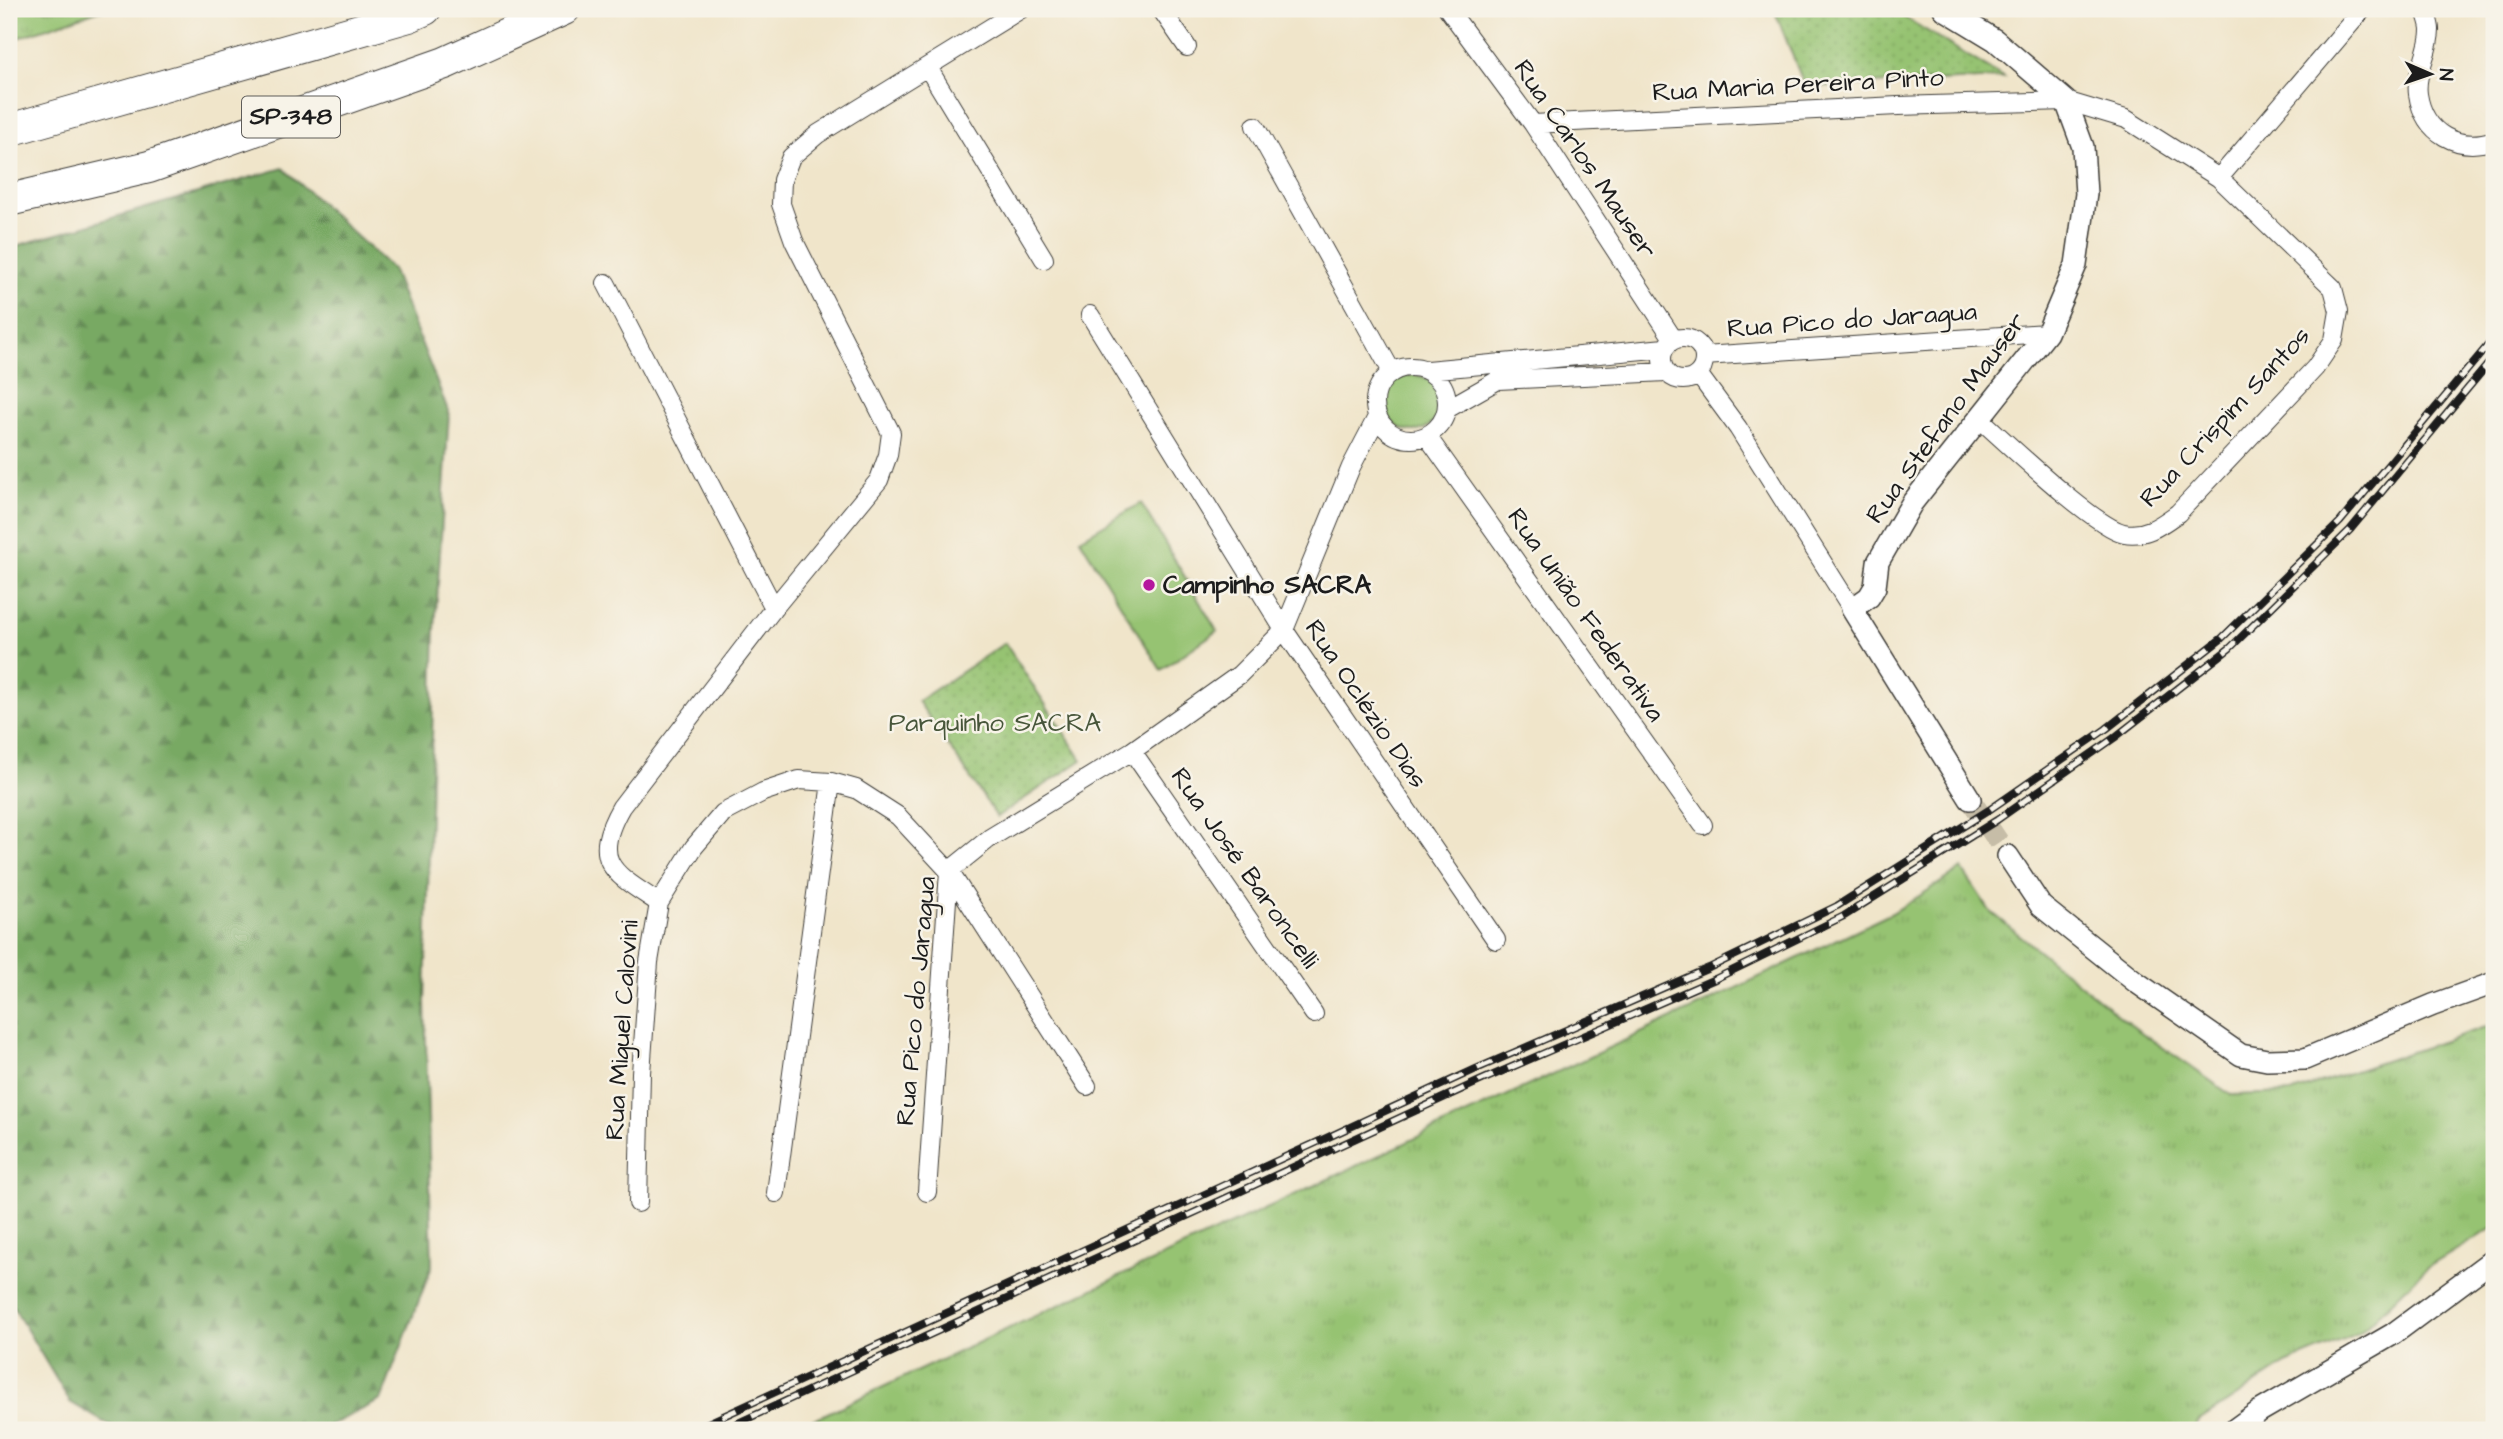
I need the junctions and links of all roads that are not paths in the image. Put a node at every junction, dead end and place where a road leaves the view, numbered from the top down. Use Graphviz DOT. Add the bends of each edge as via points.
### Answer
graph roads {
  1 [pos="425,9"];
  2 [pos="564,9"];
  3 [pos="1021,9"];
  4 [pos="1161,9"];
  5 [pos="1448,9"];
  6 [pos="1944,9"];
  7 [pos="2363,9"];
  8 [pos="2425,9"];
  9 [pos="1187,47"];
  10 [pos="928,68"];
  11 [pos="2066,101"];
  12 [pos="1533,124"];
  13 [pos="1255,127"];
  14 [pos="9,130"];
  15 [pos="2494,140"];
  16 [pos="2219,178"];
  17 [pos="9,200"];
  18 [pos="1044,259"];
  19 [pos="606,282"];
  20 [pos="1090,315"];
  21 [pos="2047,333"];
  22 [pos="1670,344"];
  23 [pos="1704,356"];
  24 [pos="1427,370"];
  25 [pos="1392,372"];
  26 [pos="1666,372"];
  27 [pos="1699,375"];
  28 [pos="1447,409"];
  29 [pos="1377,416"];
  30 [pos="1980,419"];
  31 [pos="1427,436"];
  32 [pos="774,608"];
  33 [pos="1852,609"];
  34 [pos="1284,630"];
  35 [pos="1132,751"];
  36 [pos="831,782"];
  37 [pos="1970,799"];
  38 [pos="1703,825"];
  39 [pos="2008,856"];
  40 [pos="949,871"];
  41 [pos="659,903"];
  42 [pos="1496,940"];
  43 [pos="2494,983"];
  44 [pos="1314,1014"];
  45 [pos="1087,1086"];
  46 [pos="776,1192"];
  47 [pos="927,1192"];
  48 [pos="638,1203"];
  49 [pos="2494,1259"];
  50 [pos="2234,1430"];
  1 -- 14 [label="highway, SP-348"];
  2 -- 17 [label="highway, SP-348" via="445,63 149,167"];
  3 -- 10 [label="street"];
  4 -- 9 [label="street"];
  5 -- 12 [label="street, Rua Carlos Mauser"];
  6 -- 11 [label="street, Rua Stefano Mauser" via="1995,40"];
  7 -- 16 [label="street"];
  8 -- 15 [label="street" via="2430,30 2418,96 2432,125 2450,142 2477,146"];
  10 -- 18 [label="street"];
  10 -- 32 [label="street" via="818,134 791,157 782,180 780,204 794,242 891,433 879,480"];
  11 -- 12 [label="street, Rua Maria Pereira Pinto"];
  11 -- 16 [label="street, Rua Crispim Santos" via="2126,119"];
  11 -- 21 [label="street, Rua Stefano Mauser" via="2083,147 2086,194 2076,265"];
  12 -- 22 [label="street, Rua Carlos Mauser"];
  13 -- 25 [label="street"];
  16 -- 30 [label="street, Rua Crispim Santos" via="2333,288 2339,311 2334,340 2315,368 2178,513 2151,532 2123,533 2096,519"];
  19 -- 32 [label="street"];
  20 -- 34 [label="street, Rua Oclézio Dias"];
  21 -- 23 [label="street, Rua Pico do Jaragua"];
  21 -- 30 [label="street, Rua Stefano Mauser"];
  22 -- 23 [label="street" via="1684,338 1696,342"];
  22 -- 24 [label="street"];
  22 -- 26 [label="street"];
  23 -- 27 [label="street"];
  24 -- 25 [label="street" via="1415,366"];
  24 -- 28 [label="street" via="1444,387"];
  25 -- 29 [label="street" via="1376,392"];
  26 -- 27 [label="street" via="1684,380"];
  26 -- 28 [label="street" via="1498,380"];
  27 -- 33 [label="street" via="1738,428"];
  28 -- 31 [label="street"];
  29 -- 31 [label="street" via="1383,427 1404,439"];
  29 -- 34 [label="street, Rua Pico do Jaragua" via="1351,467"];
  30 -- 33 [label="street, Rua Stefano Mauser" via="1912,503 1878,562 1875,587"];
  31 -- 38 [label="street, Rua União Federativa"];
  32 -- 41 [label="street" via="609,828 607,855 616,875"];
  33 -- 37 [label="street"];
  34 -- 35 [label="street, Rua Pico do Jaragua" via="1239,675"];
  34 -- 42 [label="street, Rua Oclézio Dias"];
  35 -- 40 [label="street, Rua Pico do Jaragua" via="990,838"];
  35 -- 44 [label="street, Rua José Baroncelli"];
  36 -- 40 [label="street, Rua Miguel Calovini" via="882,803"];
  36 -- 41 [label="street, Rua Miguel Calovini" via="799,780 723,813 694,847"];
  36 -- 46 [label="street"];
  39 -- 43 [label="street" via="2041,906 2136,982 2241,1055 2305,1059"];
  40 -- 45 [label="street, Rua Miguel Calovini"];
  40 -- 47 [label="street, Rua Pico do Jaragua"];
  41 -- 48 [label="street, Rua Miguel Calovini" via="643,1045"];
  49 -- 50 [label="street" via="2393,1334 2260,1410"];
}
